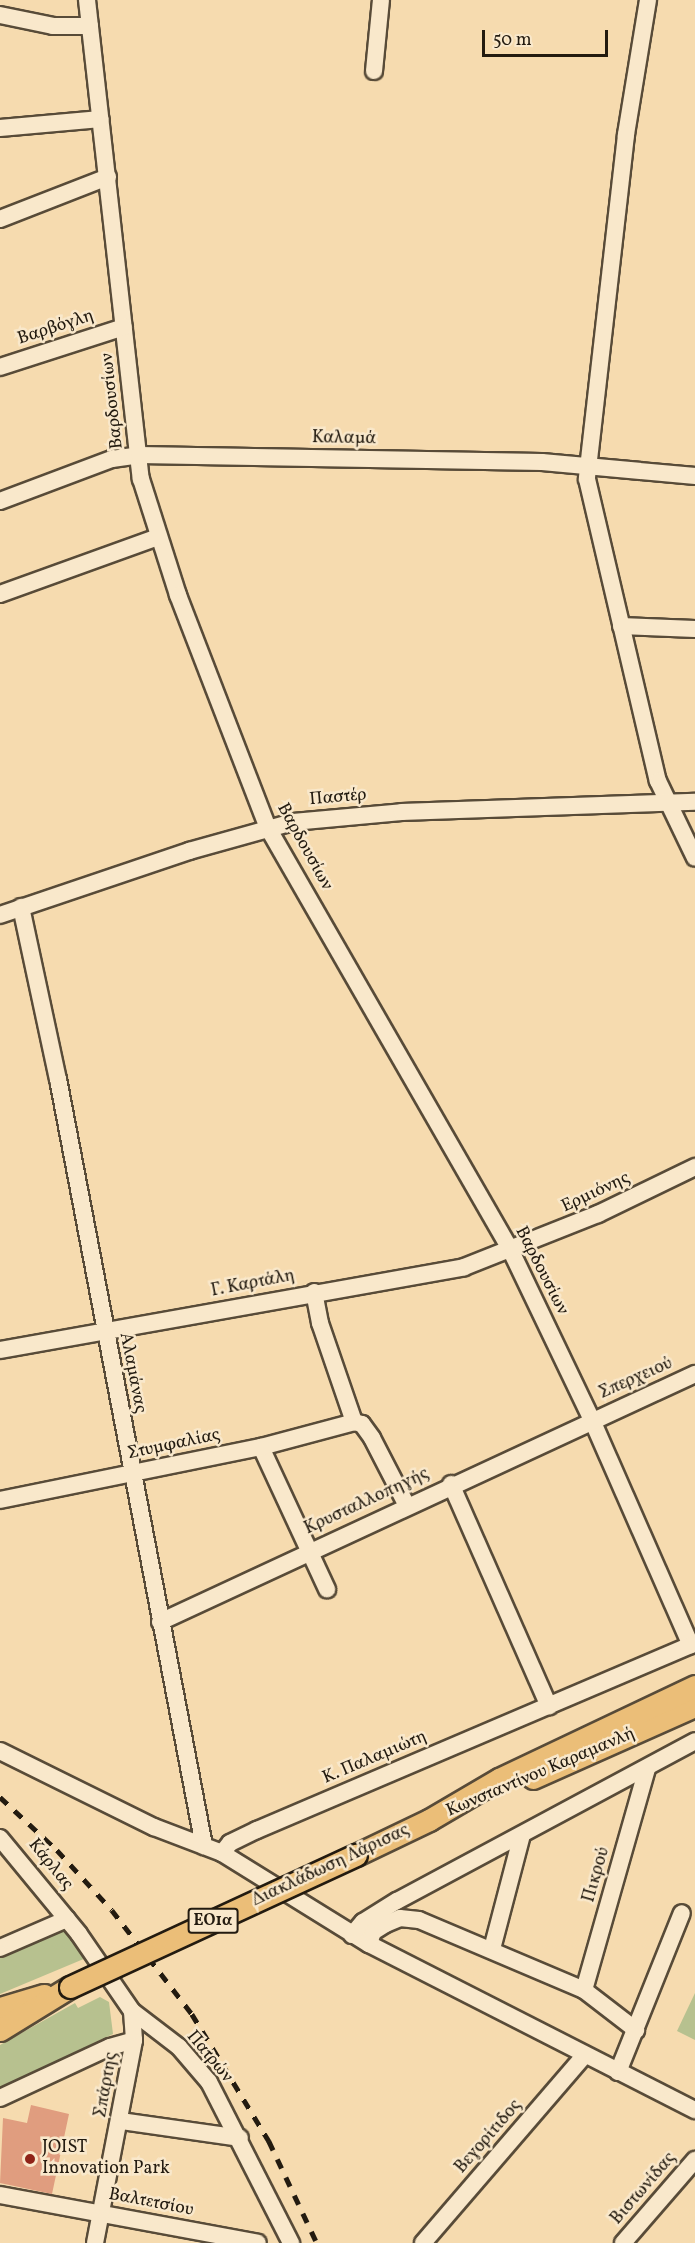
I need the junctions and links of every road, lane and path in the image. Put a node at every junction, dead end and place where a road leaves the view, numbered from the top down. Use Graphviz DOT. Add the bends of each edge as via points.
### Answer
graph roads {
  1 [pos="87,0"];
  2 [pos="381,0"];
  3 [pos="648,0"];
  4 [pos="0,15"];
  5 [pos="90,26"];
  6 [pos="374,71"];
  7 [pos="101,119"];
  8 [pos="0,128"];
  9 [pos="108,177"];
  10 [pos="0,219"];
  11 [pos="124,327"];
  12 [pos="0,367"];
  13 [pos="139,455"];
  14 [pos="587,465"];
  15 [pos="695,476"];
  16 [pos="0,501"];
  17 [pos="158,537"];
  18 [pos="0,594"];
  19 [pos="621,626"];
  20 [pos="695,629"];
  21 [pos="695,802"];
  22 [pos="669,803"];
  23 [pos="268,828"];
  24 [pos="695,858"];
  25 [pos="21,908"];
  26 [pos="0,915"];
  27 [pos="695,1167"];
  28 [pos="511,1251"];
  29 [pos="314,1292"];
  30 [pos="105,1333"];
  31 [pos="0,1350"];
  32 [pos="695,1374"];
  33 [pos="592,1420"];
  34 [pos="354,1422"];
  35 [pos="261,1447"];
  36 [pos="131,1473"];
  37 [pos="451,1484"];
  38 [pos="0,1500"];
  39 [pos="406,1504"];
  40 [pos="309,1550"];
  41 [pos="327,1589"];
  42 [pos="159,1622"];
  43 [pos="693,1644"];
  44 [pos="695,1686"];
  45 [pos="549,1706"];
  46 [pos="695,1706"];
  47 [pos="695,1742"];
  48 [pos="0,1751"];
  49 [pos="647,1769"];
  50 [pos="429,1820"];
  51 [pos="522,1835"];
  52 [pos="0,1838"];
  53 [pos="204,1846"];
  54 [pos="222,1853"];
  55 [pos="682,1913"];
  56 [pos="67,1919"];
  57 [pos="352,1935"];
  58 [pos="369,1944"];
  59 [pos="0,1948"];
  60 [pos="492,1949"];
  61 [pos="70,1987"];
  62 [pos="584,1990"];
  63 [pos="0,2008"];
  64 [pos="132,2011"];
  65 [pos="0,2030"];
  66 [pos="636,2030"];
  67 [pos="134,2040"];
  68 [pos="584,2056"];
  69 [pos="618,2072"];
  70 [pos="0,2098"];
  71 [pos="695,2110"];
  72 [pos="121,2121"];
  73 [pos="240,2138"];
  74 [pos="695,2160"];
  75 [pos="0,2195"];
  76 [pos="101,2213"];
  77 [pos="95,2243"];
  78 [pos="258,2243"];
  79 [pos="291,2243"];
  80 [pos="423,2243"];
  81 [pos="623,2243"];
  1 -- 5 [label="street, Βαρδουσίων"];
  2 -- 6 [label="street"];
  3 -- 14 [label="street" via="628,124"];
  4 -- 5 [label="street" via="53,26"];
  5 -- 7 [label="street, Βαρδουσίων"];
  7 -- 8 [label="street"];
  7 -- 9 [label="street, Βαρδουσίων"];
  9 -- 10 [label="street"];
  9 -- 11 [label="street, Βαρδουσίων"];
  11 -- 12 [label="street, Βαρβόγλη"];
  11 -- 13 [label="street, Βαρδουσίων"];
  13 -- 14 [label="street, Καλαμά"];
  13 -- 16 [label="street, Καλαμά" via="112,459"];
  13 -- 17 [label="street, Βαρδουσίων"];
  14 -- 15 [label="street, Καλαμά"];
  14 -- 19 [label="street" via="589,492"];
  17 -- 18 [label="street"];
  17 -- 23 [label="street, Βαρδουσίων"];
  19 -- 20 [label="street"];
  19 -- 22 [label="street" via="658,781"];
  21 -- 22 [label="street, Παστέρ"];
  22 -- 23 [label="street, Παστέρ" via="391,813"];
  22 -- 24 [label="street"];
  23 -- 25 [label="street, Παστέρ"];
  23 -- 28 [label="street, Βαρδουσίων"];
  25 -- 26 [label="street, Παστέρ"];
  25 -- 30 [label="street, Αλαμάνας" via="58,1079"];
  27 -- 28 [label="street, Ερμιόνης"];
  28 -- 29 [label="street, Γ. Καρτάλη" via="464,1267"];
  28 -- 33 [label="street, Βαρδουσίων"];
  29 -- 30 [label="street, Γ. Καρτάλη"];
  29 -- 34 [label="street" via="320,1323"];
  30 -- 31 [label="street, Γ. Καρτάλη"];
  30 -- 36 [label="street, Αλαμάνας"];
  32 -- 33 [label="street, Σπερχειού"];
  33 -- 37 [label="street, Κρυσταλλοπηγής"];
  33 -- 43 [label="street, Βαρδουσίων"];
  34 -- 35 [label="street, Στυμφαλίας"];
  34 -- 39 [label="street" via="362,1424 372,1438"];
  35 -- 36 [label="street, Στυμφαλίας"];
  35 -- 40 [label="street"];
  36 -- 38 [label="street, Στυμφαλίας"];
  36 -- 42 [label="street, Αλαμάνας"];
  37 -- 39 [label="street, Κρυσταλλοπηγής"];
  37 -- 45 [label="street"];
  39 -- 40 [label="street, Κρυσταλλοπηγής"];
  40 -- 41 [label="street"];
  40 -- 42 [label="street, Κρυσταλλοπηγής"];
  42 -- 53 [label="street, Αλαμάνας"];
  43 -- 45 [label="street, Κ. Παλαμιώτη"];
  44 -- 50 [label="main road, Κωνσταντίνου Καραμανλή / ΕΟ1α" via="499,1779"];
  45 -- 54 [label="street, Κ. Παλαμιώτη" via="257,1830 230,1843"];
  46 -- 50 [label="main road, Κωνσταντίνου Καραμανλή / ΕΟ1α" via="505,1791"];
  47 -- 49 [label="street, Κωνσταντίνου Καραμανλή"];
  48 -- 53 [label="street" via="154,1827"];
  49 -- 51 [label="street, Κωνσταντίνου Καραμανλή"];
  49 -- 62 [label="street, Πικρού"];
  50 -- 61 [label="main road, Διακλάδωση Λάρισας / ΕΟ1α, bridge"];
  51 -- 57 [label="street, Κωνσταντίνου Καραμανλή" via="376,1914"];
  51 -- 60 [label="street"];
  52 -- 56 [label="street, Κάρλας"];
  53 -- 54 [label="street"];
  54 -- 57 [label="street"];
  55 -- 66 [label="street"];
  56 -- 59 [label="street"];
  56 -- 64 [label="street, Πατρών"];
  57 -- 58 [label="street"];
  58 -- 60 [label="street" via="379,1928 406,1918"];
  58 -- 68 [label="street"];
  60 -- 62 [label="street"];
  61 -- 63 [label="main road, Διακλάδωση Λάρισας / ΕΟ1α"];
  61 -- 65 [label="main road, Διακλάδωση Λάρισας / ΕΟ1α"];
  62 -- 66 [label="street"];
  64 -- 67 [label="street, Σπάρτης"];
  64 -- 73 [label="street, Πατρών" via="195,2065"];
  66 -- 69 [label="street"];
  67 -- 70 [label="street" via="110,2047"];
  67 -- 72 [label="street, Σπάρτης"];
  68 -- 69 [label="street"];
  68 -- 80 [label="street, Βεγορίτιδος"];
  69 -- 71 [label="street"];
  72 -- 73 [label="street"];
  72 -- 76 [label="street, Σπάρτης"];
  73 -- 79 [label="street, Πατρών"];
  74 -- 81 [label="street, Βιστωνίδας"];
  75 -- 76 [label="street, Βαλτετσίου"];
  76 -- 77 [label="street, Σπάρτης"];
  76 -- 78 [label="street, Βαλτετσίου"];
}
